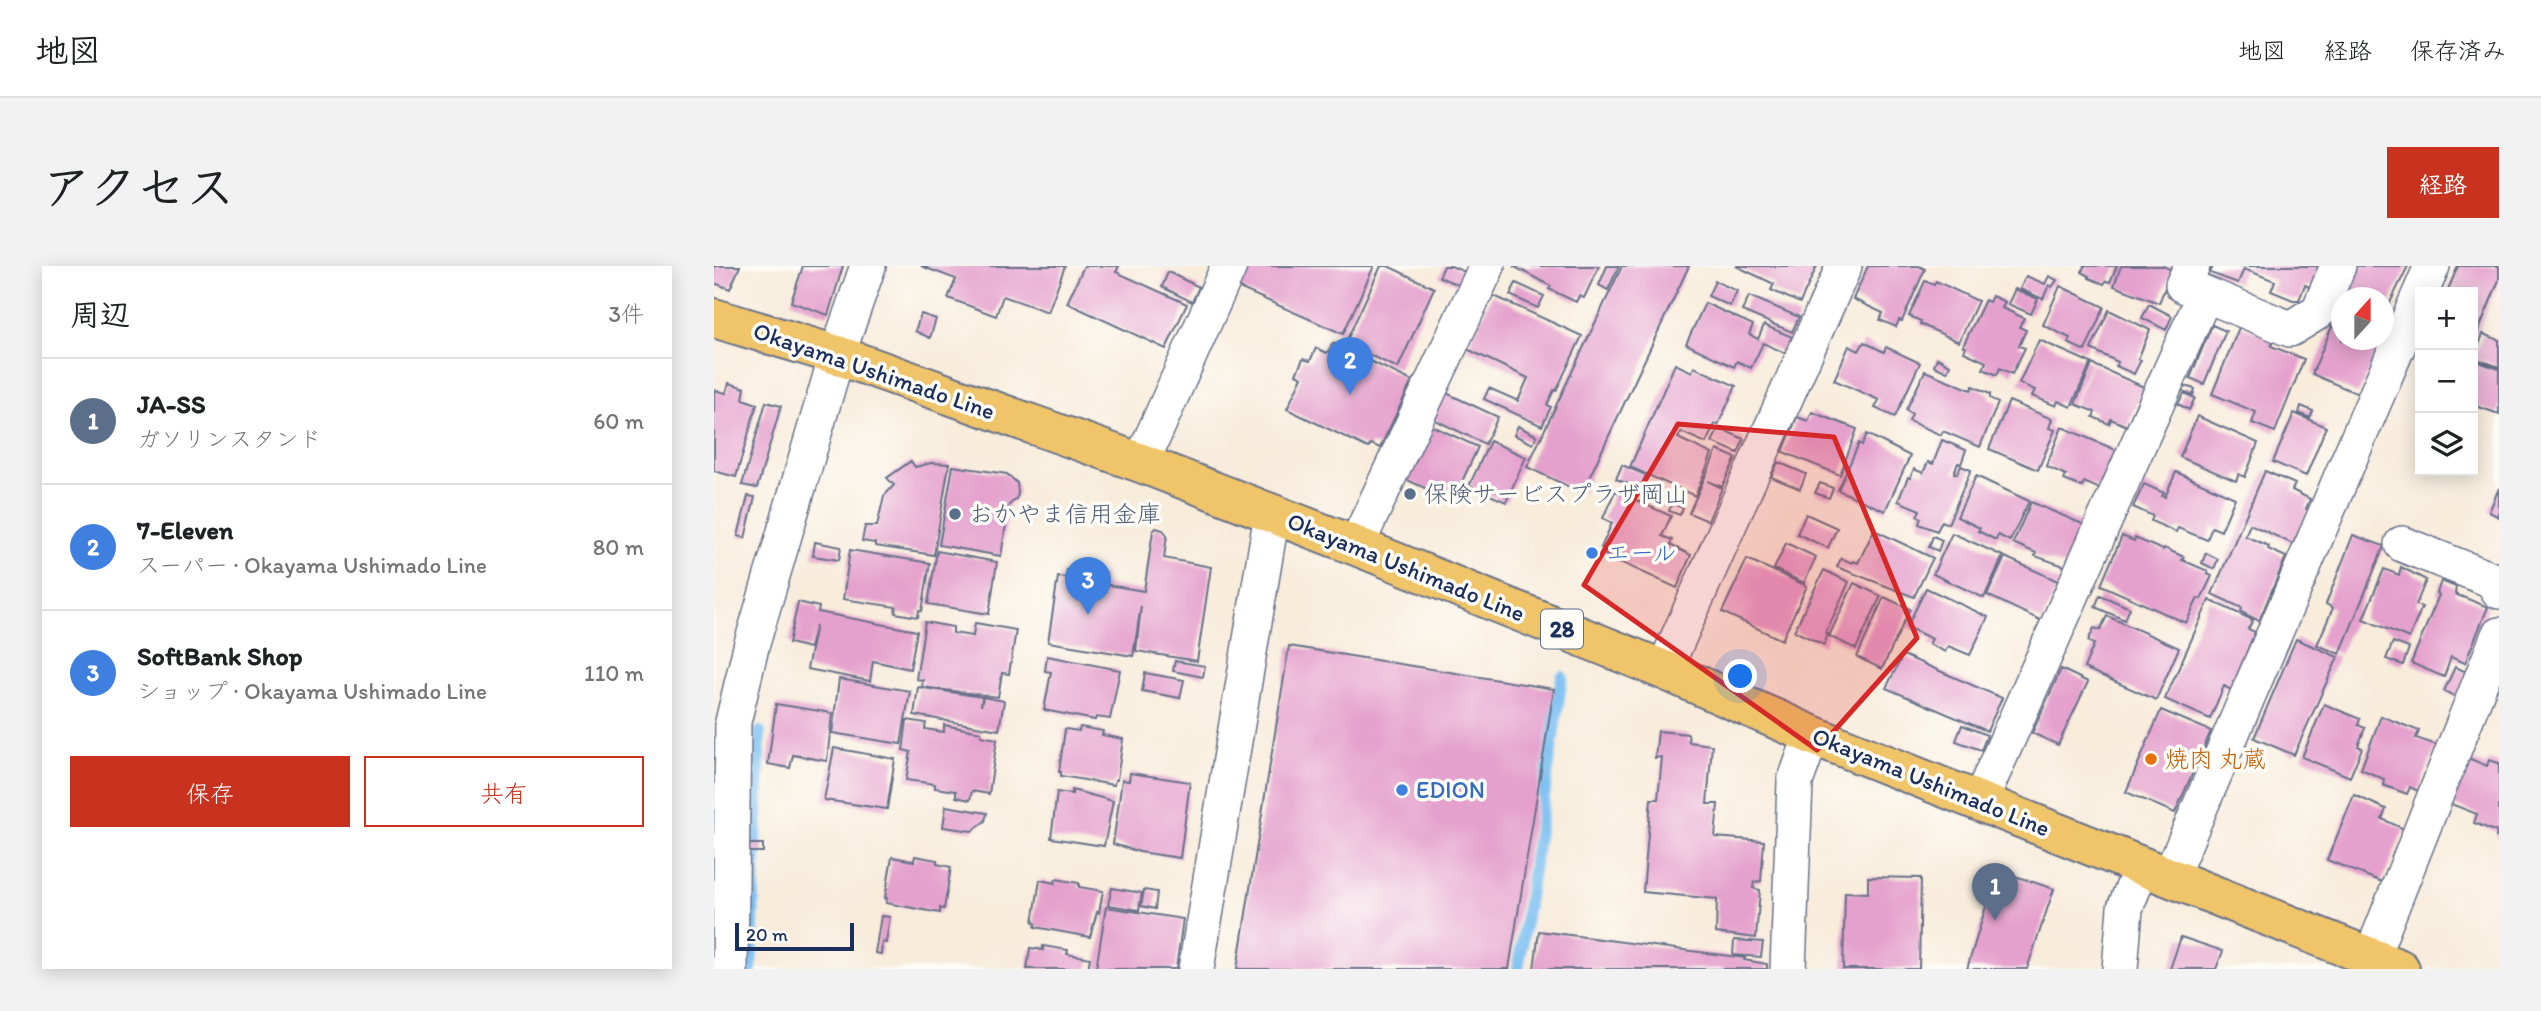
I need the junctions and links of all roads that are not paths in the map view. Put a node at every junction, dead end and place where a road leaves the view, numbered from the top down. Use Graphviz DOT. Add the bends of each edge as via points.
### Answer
graph roads {
  1 [pos="868,266"];
  2 [pos="1228,266"];
  3 [pos="1487,266"];
  4 [pos="1844,266"];
  5 [pos="2338,266"];
  6 [pos="2432,266"];
  7 [pos="2198,280"];
  8 [pos="2423,287"];
  9 [pos="2415,306"];
  10 [pos="714,318"];
  11 [pos="837,355"];
  12 [pos="1141,463"];
  13 [pos="1272,514"];
  14 [pos="2402,544"];
  15 [pos="1356,546"];
  16 [pos="2499,592"];
  17 [pos="2499,635"];
  18 [pos="1664,670"];
  19 [pos="1812,734"];
  20 [pos="1980,801"];
  21 [pos="2156,872"];
  22 [pos="2385,963"];
  23 [pos="730,969"];
  24 [pos="1196,969"];
  25 [pos="1788,969"];
  26 [pos="2120,969"];
  1 -- 11 [label="street"];
  2 -- 12 [label="street"];
  3 -- 15 [label="street"];
  4 -- 18 [label="street"];
  5 -- 7 [label="street" via="2319,311 2290,329"];
  6 -- 8 [label="street"];
  7 -- 20 [label="street"];
  9 -- 21 [label="street"];
  10 -- 11 [label="main road, Okayama Ushimado Line / 28"];
  11 -- 12 [label="main road, Okayama Ushimado Line / 28"];
  11 -- 23 [label="street" via="733,722"];
  12 -- 13 [label="main road, Okayama Ushimado Line / 28"];
  13 -- 15 [label="main road, Okayama Ushimado Line / 28"];
  13 -- 24 [label="street"];
  14 -- 16 [label="street" via="2492,580"];
  15 -- 18 [label="main road, Okayama Ushimado Line / 28"];
  17 -- 22 [label="street"];
  18 -- 19 [label="main road, Okayama Ushimado Line / 28"];
  19 -- 20 [label="main road, Okayama Ushimado Line / 28"];
  19 -- 25 [label="street" via="1795,782"];
  20 -- 21 [label="main road, Okayama Ushimado Line / 28"];
  21 -- 22 [label="main road, Okayama Ushimado Line / 28"];
  21 -- 26 [label="street" via="2125,908"];
}
